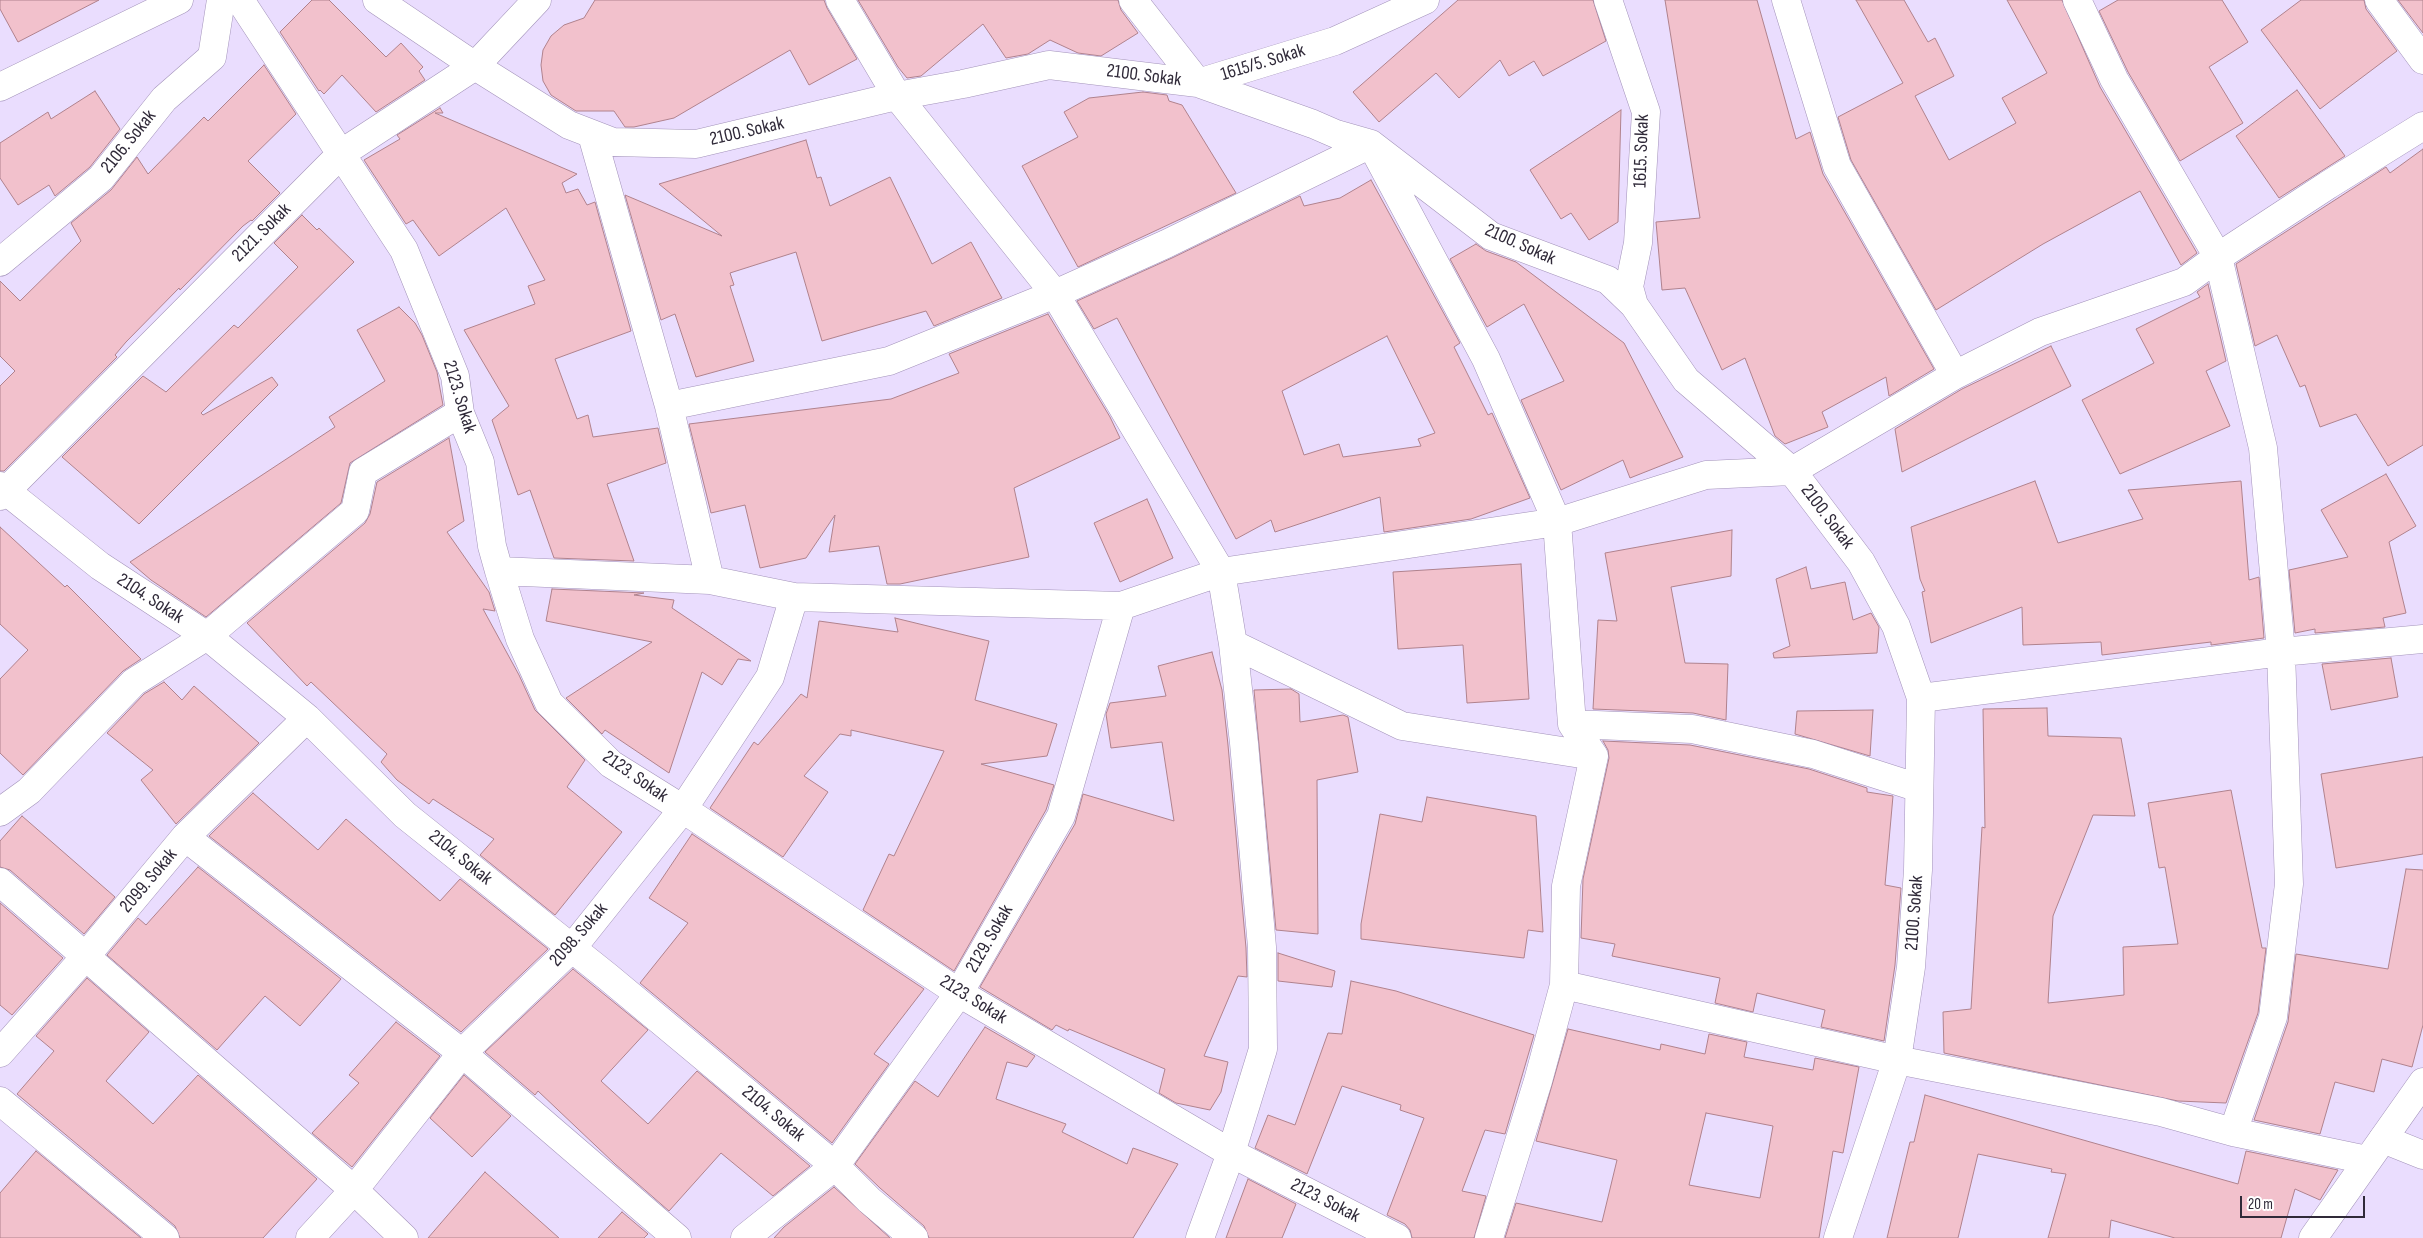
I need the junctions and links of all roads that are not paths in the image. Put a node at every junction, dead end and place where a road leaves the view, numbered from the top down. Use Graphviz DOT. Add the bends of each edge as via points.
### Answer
graph roads {
  1 [pos="179,0"];
  2 [pos="221,0"];
  3 [pos="240,0"];
  4 [pos="377,0"];
  5 [pos="537,0"];
  6 [pos="840,0"];
  7 [pos="1133,0"];
  8 [pos="1425,0"];
  9 [pos="1608,0"];
  10 [pos="1786,0"];
  11 [pos="2077,0"];
  12 [pos="2379,0"];
  13 [pos="2423,60"];
  14 [pos="475,66"];
  15 [pos="1198,83"];
  16 [pos="0,87"];
  17 [pos="897,96"];
  18 [pos="2423,126"];
  19 [pos="592,135"];
  20 [pos="1371,144"];
  21 [pos="342,153"];
  22 [pos="2218,257"];
  23 [pos="0,262"];
  24 [pos="1055,294"];
  25 [pos="1634,305"];
  26 [pos="1955,375"];
  27 [pos="669,406"];
  28 [pos="460,413"];
  29 [pos="1792,471"];
  30 [pos="2,491"];
  31 [pos="1556,522"];
  32 [pos="499,572"];
  33 [pos="1221,572"];
  34 [pos="710,580"];
  35 [pos="794,597"];
  36 [pos="1121,606"];
  37 [pos="207,636"];
  38 [pos="2423,639"];
  39 [pos="1233,644"];
  40 [pos="2281,652"];
  41 [pos="1921,698"];
  42 [pos="307,718"];
  43 [pos="1572,724"];
  44 [pos="1594,756"];
  45 [pos="1919,788"];
  46 [pos="683,809"];
  47 [pos="0,812"];
  48 [pos="185,837"];
  49 [pos="0,882"];
  50 [pos="572,948"];
  51 [pos="85,957"];
  52 [pos="1564,984"];
  53 [pos="959,993"];
  54 [pos="0,1053"];
  55 [pos="462,1053"];
  56 [pos="1898,1060"];
  57 [pos="2423,1082"];
  58 [pos="0,1101"];
  59 [pos="2233,1132"];
  60 [pos="2375,1149"];
  61 [pos="1231,1153"];
  62 [pos="2423,1155"];
  63 [pos="835,1166"];
  64 [pos="354,1190"];
  65 [pos="165,1238"];
  66 [pos="310,1238"];
  67 [pos="404,1238"];
  68 [pos="676,1238"];
  69 [pos="745,1238"];
  70 [pos="914,1238"];
  71 [pos="1200,1238"];
  72 [pos="1397,1238"];
  73 [pos="1489,1238"];
  74 [pos="1838,1238"];
  75 [pos="2313,1238"];
  1 -- 16 [label="street"];
  2 -- 23 [label="street, 2106. Sokak" via="212,57 164,99 101,178"];
  3 -- 21 [label="street, 2123. Sokak"];
  4 -- 14 [label="street, 2100. Sokak"];
  5 -- 14 [label="street, 2121. Sokak"];
  6 -- 17 [label="street"];
  7 -- 15 [label="street, 1615/5. Sokak"];
  8 -- 15 [label="street, 1615/5. Sokak" via="1335,41"];
  9 -- 25 [label="street, 1615. Sokak" via="1646,112 1638,243 1629,287"];
  10 -- 26 [label="street" via="1837,166"];
  11 -- 22 [label="street" via="2114,79"];
  12 -- 13 [label="street"];
  14 -- 19 [label="street, 2100. Sokak" via="569,125"];
  14 -- 21 [label="street, 2121. Sokak"];
  15 -- 17 [label="street, 2100. Sokak" via="1049,65"];
  15 -- 20 [label="street, 2100. Sokak"];
  17 -- 19 [label="street, 2100. Sokak" via="696,144 613,142"];
  17 -- 24 [label="street"];
  18 -- 22 [label="street"];
  19 -- 27 [label="street"];
  20 -- 24 [label="street"];
  20 -- 25 [label="street, 2100. Sokak" via="1491,236 1608,280"];
  20 -- 31 [label="street" via="1486,359"];
  21 -- 28 [label="street, 2123. Sokak" via="404,250 454,376"];
  21 -- 30 [label="street, 2121. Sokak"];
  22 -- 26 [label="street" via="2184,282 2040,332"];
  22 -- 40 [label="street" via="2263,448"];
  24 -- 27 [label="street" via="889,361"];
  24 -- 33 [label="street"];
  25 -- 29 [label="street, 2100. Sokak" via="1686,380"];
  26 -- 29 [label="street"];
  27 -- 34 [label="street"];
  28 -- 32 [label="street, 2123. Sokak" via="480,462"];
  28 -- 37 [label="street" via="363,472 355,511"];
  29 -- 31 [label="street" via="1706,475"];
  29 -- 41 [label="street, 2100. Sokak" via="1861,562 1896,626"];
  30 -- 37 [label="street, 2104. Sokak" via="100,566"];
  31 -- 33 [label="street"];
  31 -- 43 [label="street"];
  32 -- 34 [label="street"];
  32 -- 46 [label="street, 2123. Sokak" via="520,639 549,703 611,764"];
  33 -- 36 [label="street"];
  33 -- 39 [label="street"];
  34 -- 35 [label="street"];
  35 -- 36 [label="street"];
  35 -- 46 [label="street, 2098. Sokak" via="770,677"];
  36 -- 53 [label="street, 2129. Sokak" via="1062,816"];
  37 -- 42 [label="street, 2104. Sokak"];
  37 -- 47 [label="street" via="134,682 29,791"];
  38 -- 40 [label="street"];
  39 -- 44 [label="street" via="1402,726"];
  39 -- 61 [label="street" via="1262,947 1263,1049"];
  40 -- 41 [label="street"];
  40 -- 59 [label="street" via="2289,884 2273,1017"];
  41 -- 45 [label="street, 2100. Sokak"];
  42 -- 48 [label="street, 2099. Sokak"];
  42 -- 50 [label="street, 2104. Sokak" via="405,815"];
  43 -- 44 [label="street"];
  43 -- 45 [label="street" via="1692,729 1813,754"];
  44 -- 52 [label="street" via="1566,886"];
  45 -- 56 [label="street, 2100. Sokak" via="1918,870 1911,967"];
  46 -- 50 [label="street, 2098. Sokak"];
  46 -- 53 [label="street, 2123. Sokak"];
  48 -- 51 [label="street, 2099. Sokak"];
  48 -- 55 [label="street"];
  49 -- 51 [label="street"];
  50 -- 55 [label="street, 2098. Sokak"];
  50 -- 63 [label="street, 2104. Sokak"];
  51 -- 54 [label="street, 2099. Sokak"];
  51 -- 64 [label="street"];
  52 -- 56 [label="street"];
  52 -- 73 [label="street" via="1538,1081"];
  53 -- 61 [label="street, 2123. Sokak"];
  53 -- 63 [label="street, 2129. Sokak"];
  55 -- 64 [label="street, 2098. Sokak"];
  55 -- 68 [label="street"];
  56 -- 59 [label="street" via="2161,1112"];
  56 -- 74 [label="street, 2100. Sokak"];
  57 -- 60 [label="street"];
  58 -- 65 [label="street"];
  59 -- 60 [label="street"];
  60 -- 62 [label="street"];
  60 -- 75 [label="street"];
  61 -- 71 [label="street"];
  61 -- 72 [label="street, 2123. Sokak"];
  63 -- 69 [label="street, 2129. Sokak"];
  63 -- 70 [label="street, 2104. Sokak"];
  64 -- 66 [label="street, 2098. Sokak"];
  64 -- 67 [label="street"];
}
